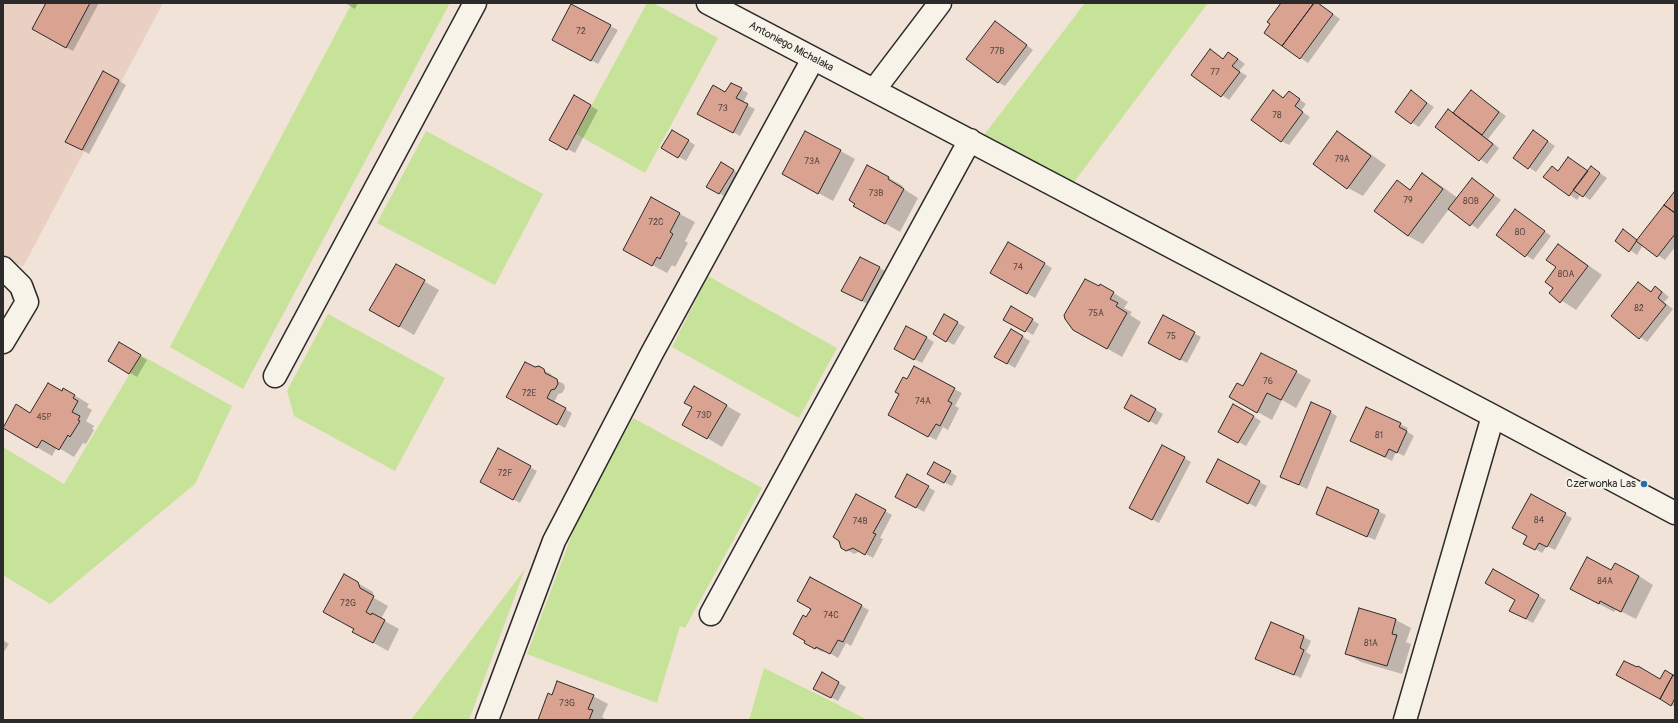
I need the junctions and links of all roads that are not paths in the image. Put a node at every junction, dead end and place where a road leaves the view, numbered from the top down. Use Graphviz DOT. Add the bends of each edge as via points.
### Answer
graph roads {
  1 [pos="475,3"];
  2 [pos="708,3"];
  3 [pos="940,3"];
  4 [pos="813,59"];
  5 [pos="874,90"];
  6 [pos="970,140"];
  7 [pos="3,268"];
  8 [pos="3,342"];
  9 [pos="275,376"];
  10 [pos="1493,416"];
  11 [pos="1675,513"];
  12 [pos="711,614"];
  13 [pos="487,720"];
  14 [pos="1405,720"];
  1 -- 9 [label="street"];
  2 -- 4 [label="street, Antoniego Michalaka"];
  3 -- 5 [label="street"];
  4 -- 5 [label="street, Antoniego Michalaka"];
  4 -- 13 [label="street" via="652,353 554,541"];
  5 -- 6 [label="street, Antoniego Michalaka"];
  6 -- 10 [label="street, Antoniego Michalaka"];
  6 -- 12 [label="street"];
  7 -- 8 [label="street" via="20,286 27,302"];
  10 -- 11 [label="street, Antoniego Michalaka"];
  10 -- 14 [label="street"];
}
